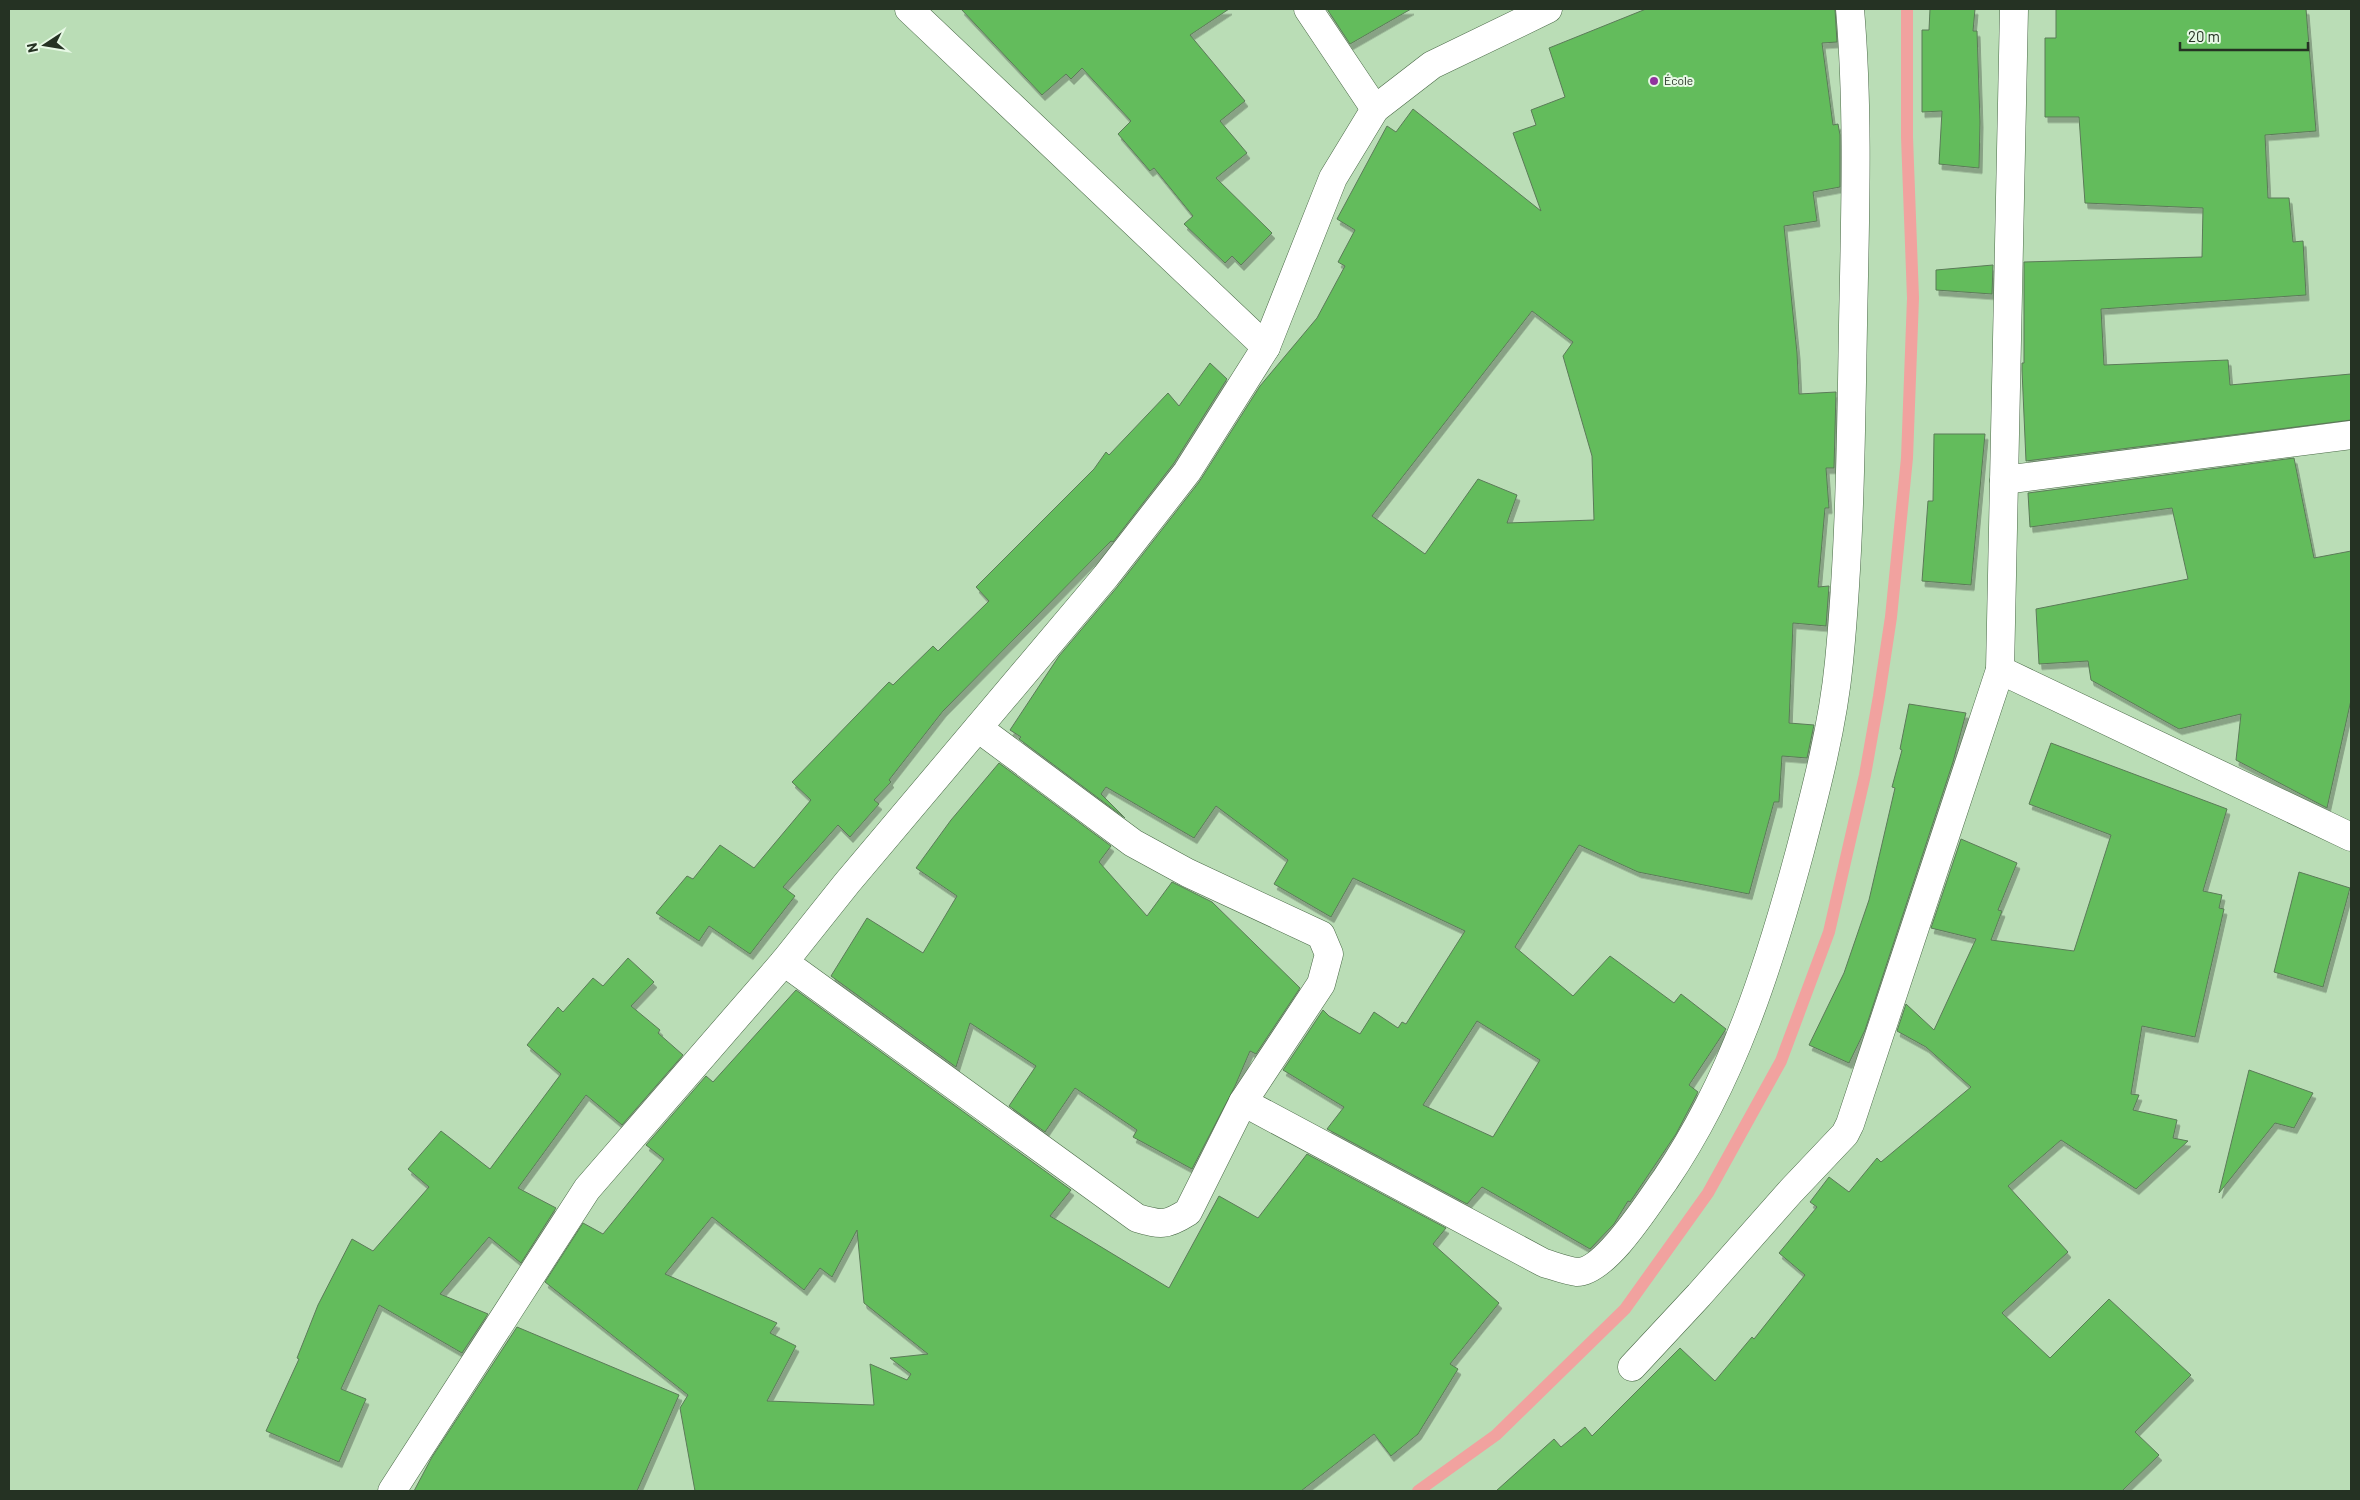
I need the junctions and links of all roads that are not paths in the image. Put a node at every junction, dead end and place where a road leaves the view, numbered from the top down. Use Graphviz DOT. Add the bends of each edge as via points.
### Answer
graph roads {
  1 [pos="909,9"];
  2 [pos="1308,9"];
  3 [pos="1548,9"];
  4 [pos="1850,9"];
  5 [pos="2014,9"];
  6 [pos="1375,109"];
  7 [pos="1266,347"];
  8 [pos="2351,435"];
  9 [pos="2004,480"];
  10 [pos="2000,670"];
  11 [pos="978,728"];
  12 [pos="2351,837"];
  13 [pos="784,962"];
  14 [pos="1243,1102"];
  15 [pos="1632,1367"];
  16 [pos="392,1491"];
  1 -- 7 [label="street"];
  2 -- 6 [label="street"];
  3 -- 6 [label="street" via="1432,65"];
  4 -- 14 [label="street" via="1854,61 1850,488 1839,664 1818,785 1784,912 1738,1047 1691,1142 1640,1216 1599,1265 1579,1272 1544,1263"];
  5 -- 9 [label="street"];
  6 -- 7 [label="street" via="1334,178"];
  7 -- 11 [label="street" via="1187,472 1106,576"];
  8 -- 9 [label="street"];
  9 -- 10 [label="street"];
  10 -- 12 [label="street"];
  10 -- 15 [label="street" via="1848,1129"];
  11 -- 13 [label="street" via="846,883"];
  11 -- 14 [label="street" via="1133,843 1188,873 1321,934 1329,954 1321,984"];
  13 -- 14 [label="street" via="1136,1218 1160,1225 1188,1212"];
  13 -- 16 [label="street" via="587,1189"];
}
